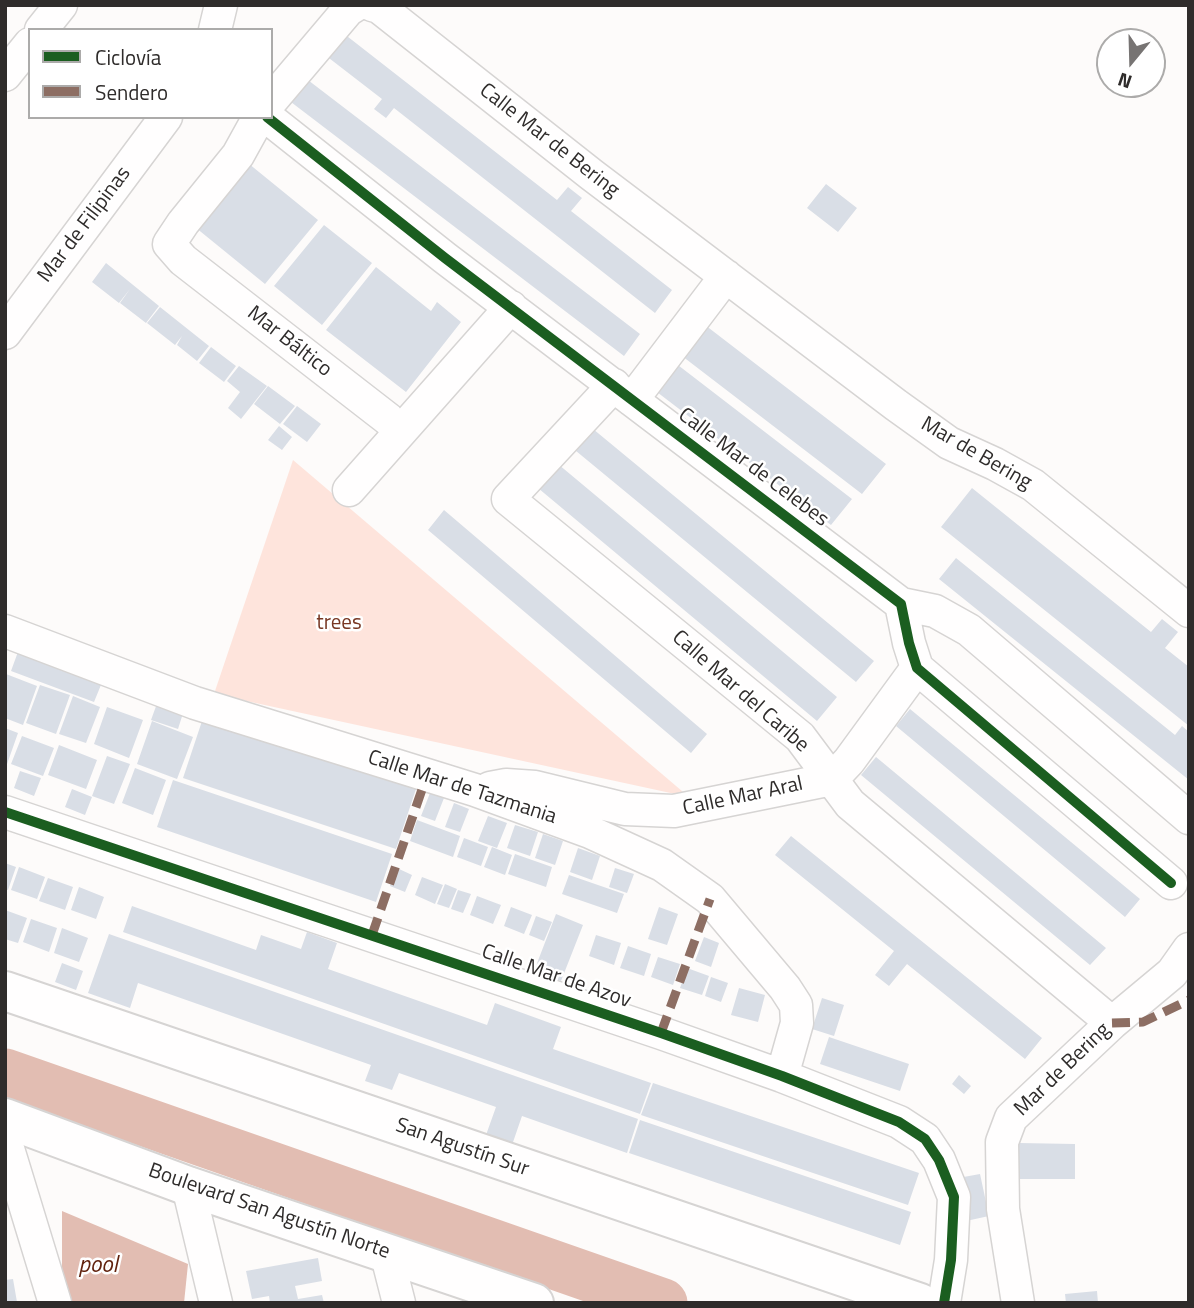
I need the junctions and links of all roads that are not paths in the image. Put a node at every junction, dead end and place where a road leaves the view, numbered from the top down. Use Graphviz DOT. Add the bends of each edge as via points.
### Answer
graph roads {
  1 [pos="61,5"];
  2 [pos="220,5"];
  3 [pos="356,5"];
  4 [pos="372,5"];
  5 [pos="43,28"];
  6 [pos="215,28"];
  7 [pos="28,46"];
  8 [pos="5,75"];
  9 [pos="273,99"];
  10 [pos="165,119"];
  11 [pos="258,119"];
  12 [pos="270,119"];
  13 [pos="726,276"];
  14 [pos="511,307"];
  15 [pos="5,333"];
  16 [pos="623,393"];
  17 [pos="400,432"];
  18 [pos="349,490"];
  19 [pos="901,604"];
  20 [pos="1189,611"];
  21 [pos="5,631"];
  22 [pos="917,668"];
  23 [pos="832,779"];
  24 [pos="475,790"];
  25 [pos="5,811"];
  26 [pos="1189,818"];
  27 [pos="1171,883"];
  28 [pos="1189,949"];
  29 [pos="5,990"];
  30 [pos="1112,1023"];
  31 [pos="782,1076"];
  32 [pos="5,1118"];
  33 [pos="5,1139"];
  34 [pos="188,1186"];
  35 [pos="386,1252"];
  36 [pos="55,1303"];
  37 [pos="216,1303"];
  38 [pos="399,1303"];
  39 [pos="534,1303"];
  40 [pos="920,1303"];
  41 [pos="944,1303"];
  42 [pos="1017,1303"];
  1 -- 5 [label="street"];
  2 -- 6 [label="street"];
  3 -- 9 [label="street"];
  4 -- 13 [label="street, Calle Mar de Bering"];
  7 -- 8 [label="street"];
  10 -- 15 [label="street, Mar de Filipinas"];
  11 -- 17 [label="street, Mar Báltico" via="238,155 169,244 183,260"];
  12 -- 14 [label="street, Calle Mar de Celebes"];
  13 -- 16 [label="street"];
  13 -- 20 [label="street, Mar de Bering" via="949,443 1032,485"];
  14 -- 16 [label="street, Calle Mar de Celebes"];
  14 -- 17 [label="street"];
  16 -- 19 [label="street, Calle Mar de Celebes"];
  16 -- 23 [label="street, Calle Mar del Caribe" via="508,499 800,737"];
  17 -- 18 [label="street"];
  19 -- 22 [label="street"];
  19 -- 26 [label="street, Calle Mar de Celebes" via="935,611 969,630"];
  21 -- 24 [label="street, Calle Mar de Tazmania" via="195,703"];
  22 -- 23 [label="street, Calle Mar Aral"];
  22 -- 27 [label="street"];
  23 -- 24 [label="street, Calle Mar Aral" via="674,811 625,809 535,788 506,785"];
  23 -- 30 [label="street, Calle Mar del Caribe" via="850,804"];
  24 -- 31 [label="street, Calle Mar de Tazmania" via="590,832 662,865 710,899 796,1005 797,1023"];
  25 -- 31 [label="street, Calle Mar de Azov"];
  28 -- 30 [label="street, Mar de Bering" via="1172,973"];
  29 -- 40 [label="main road, San Agustín Sur"];
  30 -- 42 [label="street, Mar de Bering" via="1011,1118 1002,1142 1003,1209"];
  31 -- 41 [label="street, Calle Mar de Azov" via="899,1122 925,1139 954,1197"];
  32 -- 34 [label="main road, Boulevard San Agustín Norte"];
  33 -- 36 [label="street"];
  34 -- 35 [label="main road, Boulevard San Agustín Norte"];
  34 -- 37 [label="street"];
  35 -- 38 [label="street"];
  35 -- 39 [label="main road, Boulevard San Agustín Norte"];
}
